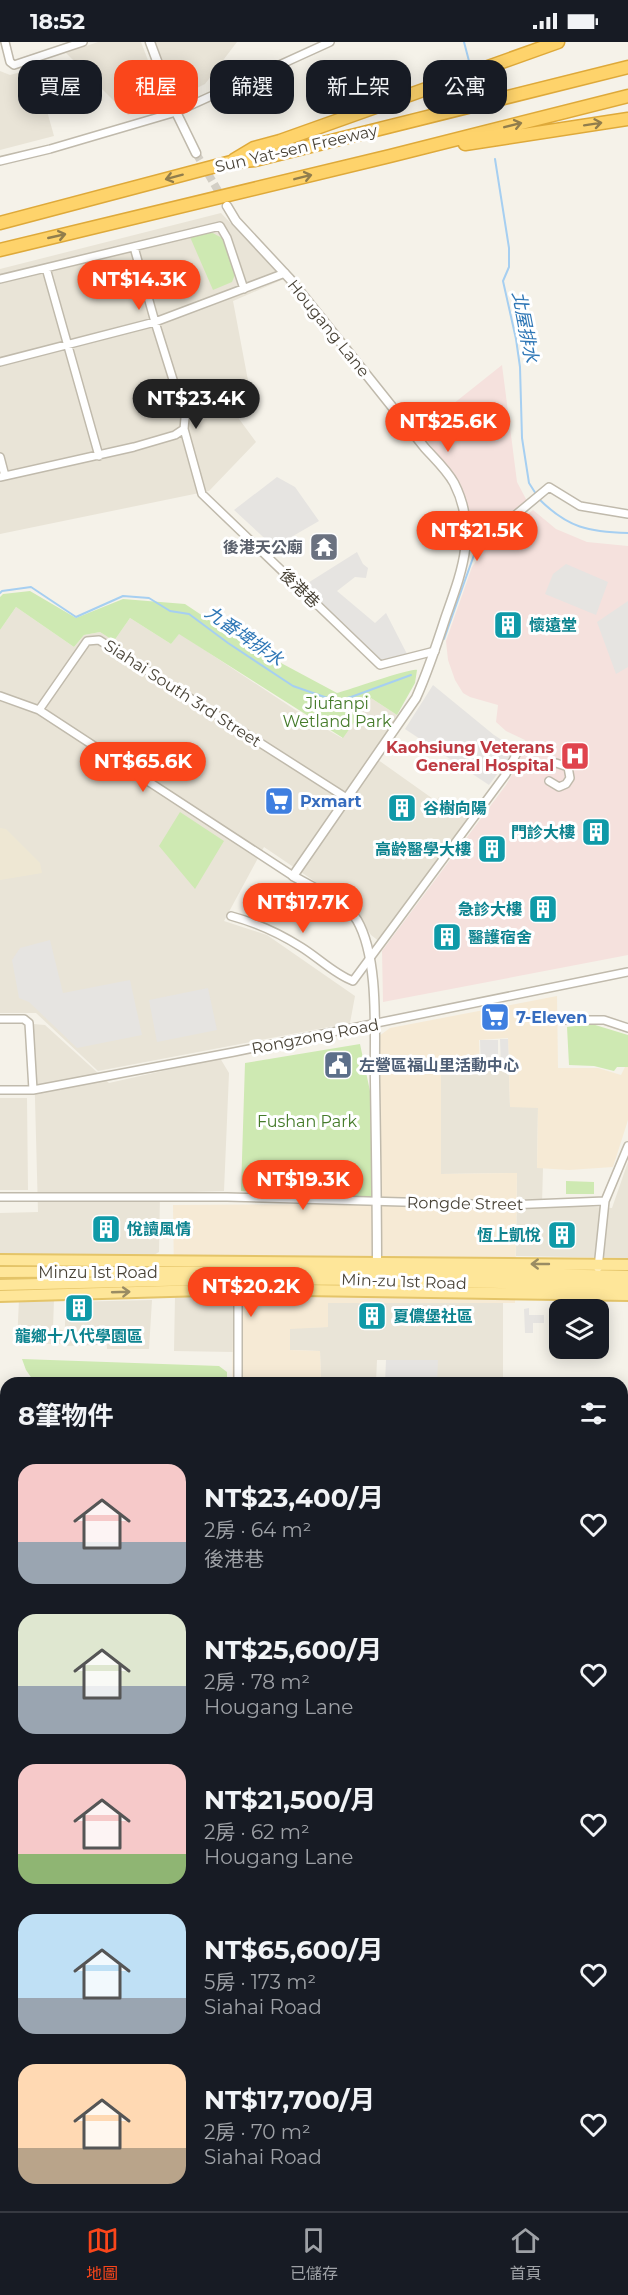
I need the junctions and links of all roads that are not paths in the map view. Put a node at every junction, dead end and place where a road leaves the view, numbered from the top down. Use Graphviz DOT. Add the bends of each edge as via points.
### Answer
graph roads {
  1 [pos="4,42"];
  2 [pos="83,42"];
  3 [pos="150,42"];
  4 [pos="330,42"];
  5 [pos="558,42"];
  6 [pos="157,60"];
  7 [pos="628,67"];
  8 [pos="628,96"];
  9 [pos="198,102"];
  10 [pos="169,114"];
  11 [pos="177,114"];
  12 [pos="628,119"];
  13 [pos="196,153"];
  14 [pos="390,156"];
  15 [pos="0,161"];
  16 [pos="231,162"];
  17 [pos="227,206"];
  18 [pos="0,223"];
  19 [pos="134,247"];
  20 [pos="0,250"];
  21 [pos="46,268"];
  22 [pos="285,273"];
  23 [pos="0,279"];
  24 [pos="244,289"];
  25 [pos="155,322"];
  26 [pos="67,346"];
  27 [pos="0,362"];
  28 [pos="184,429"];
  29 [pos="99,456"];
  30 [pos="0,457"];
  31 [pos="2,477"];
  32 [pos="628,514"];
  33 [pos="467,548"];
  34 [pos="435,651"];
  35 [pos="0,696"];
  36 [pos="39,710"];
  37 [pos="519,749"];
  38 [pos="556,763"];
  39 [pos="549,781"];
  40 [pos="348,798"];
  41 [pos="293,876"];
  42 [pos="231,916"];
  43 [pos="371,958"];
  44 [pos="628,972"];
  45 [pos="0,1018"];
  46 [pos="565,1020"];
  47 [pos="374,1025"];
  48 [pos="628,1028"];
  49 [pos="0,1090"];
  50 [pos="33,1090"];
  51 [pos="628,1146"];
  52 [pos="0,1197"];
  53 [pos="377,1201"];
  54 [pos="605,1201"];
  55 [pos="0,1260"];
  56 [pos="628,1264"];
  57 [pos="0,1272"];
  58 [pos="238,1275"];
  59 [pos="377,1275"];
  60 [pos="628,1276"];
  61 [pos="597,1280"];
  62 [pos="0,1285"];
  63 [pos="628,1286"];
  64 [pos="628,1295"];
  65 [pos="0,1296"];
  66 [pos="238,1377"];
  1 -- 2 [label="street" via="14,65"];
  3 -- 6 [label="street"];
  4 -- 9 [label="street"];
  5 -- 16 [label="highway" via="254,148"];
  7 -- 16 [label="highway, Sun Yat-sen Freeway" via="255,160"];
  14 -- 8 [label="highway, Sun Yat-sen Freeway, one-way"];
  10 -- 15 [label="street"];
  11 -- 13 [label="street"];
  14 -- 12 [label="highway, one-way"];
  20 -- 14 [label="highway, Sun Yat-sen Freeway, one-way"];
  16 -- 18 [label="highway, Sun Yat-sen Freeway, one-way"];
  17 -- 22 [label="street, Hougang Lane" via="236,221"];
  19 -- 21 [label="street"];
  19 -- 24 [label="street" via="220,226"];
  19 -- 25 [label="street, 後港巷"];
  21 -- 23 [label="street"];
  21 -- 26 [label="street"];
  22 -- 24 [label="street"];
  22 -- 33 [label="street, Hougang Lane" via="455,484 467,525"];
  24 -- 25 [label="street"];
  25 -- 26 [label="street"];
  25 -- 28 [label="street, 後港巷" via="185,418"];
  26 -- 27 [label="street"];
  26 -- 29 [label="street"];
  28 -- 29 [label="street"];
  28 -- 34 [label="street, 後港巷" via="202,494 380,665"];
  29 -- 31 [label="street"];
  30 -- 31 [label="street"];
  32 -- 33 [label="street" via="580,506 549,487 495,532"];
  33 -- 34 [label="street, Hougang Lane"];
  34 -- 40 [label="street, Hougang Lane" via="416,698"];
  35 -- 36 [label="street"];
  36 -- 40 [label="street, Siahai South 3rd Street" via="87,641 99,640"];
  36 -- 41 [label="street"];
  37 -- 43 [label="street" via="506,774"];
  38 -- 39 [label="street" via="568,767 570,778 559,787"];
  40 -- 41 [label="street, Hougang Lane"];
  41 -- 43 [label="street" via="355,917"];
  42 -- 43 [label="street" via="267,927 353,981"];
  43 -- 47 [label="street"];
  44 -- 47 [label="street, Rongzong Road"];
  45 -- 50 [label="street" via="24,1018 29,1023"];
  46 -- 48 [label="street" via="604,1020"];
  47 -- 50 [label="street, Rongzong Road"];
  47 -- 53 [label="street"];
  49 -- 50 [label="street, Rongzong Road"];
  51 -- 54 [label="street"];
  52 -- 53 [label="street, Rongde Street"];
  53 -- 54 [label="street, Rongde Street" via="507,1205"];
  53 -- 59 [label="street"];
  54 -- 61 [label="street"];
  55 -- 58 [label="main road, Minzu 1st Road"];
  56 -- 61 [label="main road, Minzu 1st Road"];
  57 -- 58 [label="main road, Minzu 1st Road"];
  58 -- 59 [label="main road, Min-zu 1st Road"];
  58 -- 59 [label="main road, Minzu 1st Road"];
  58 -- 62 [label="main road, Min-zu 1st Road"];
  65 -- 58 [label="main road, Min-zu 1st Road, one-way"];
  58 -- 66 [label="street"];
  59 -- 61 [label="main road, Min-zu 1st Road"];
  61 -- 59 [label="main road, Minzu 1st Road, one-way"];
  60 -- 61 [label="main road, Minzu 1st Road"];
  61 -- 63 [label="main road, Min-zu 1st Road"];
  61 -- 64 [label="main road, Minzu 1st Road"];
}
